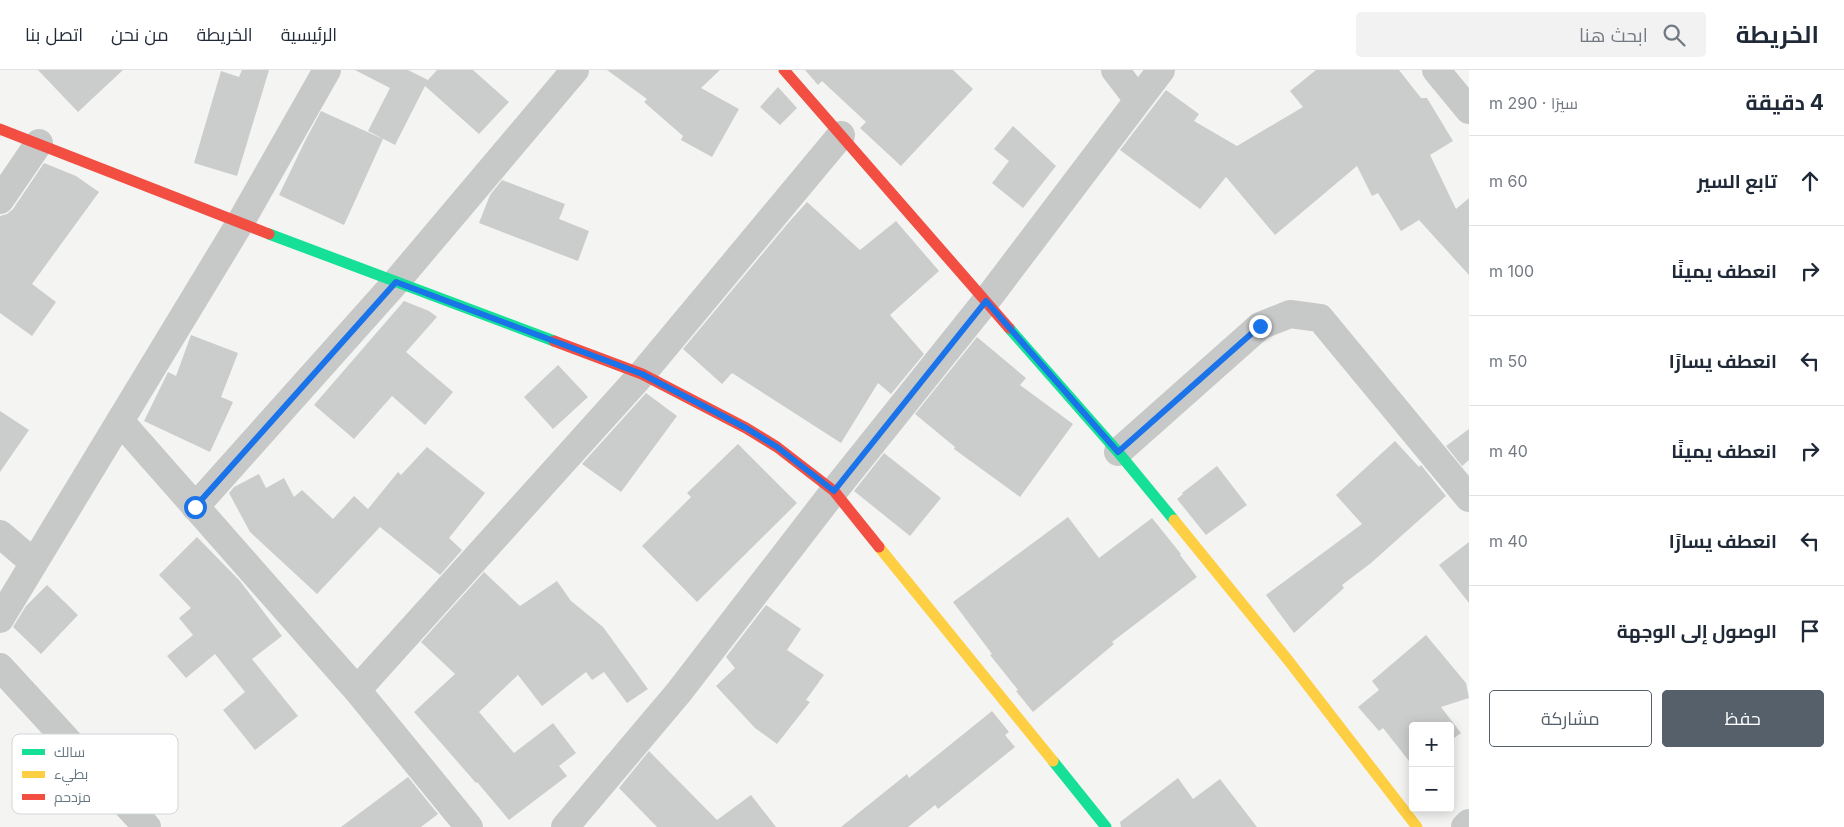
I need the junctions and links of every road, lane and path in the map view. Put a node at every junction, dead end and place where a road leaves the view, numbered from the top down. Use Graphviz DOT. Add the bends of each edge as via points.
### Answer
graph roads {
  1 [pos="327,70"];
  2 [pos="575,70"];
  3 [pos="784,70"];
  4 [pos="1114,70"];
  5 [pos="1161,70"];
  6 [pos="1436,70"];
  7 [pos="1138,100"];
  8 [pos="1469,110"];
  9 [pos="0,129"];
  10 [pos="841,135"];
  11 [pos="39,144"];
  12 [pos="0,200"];
  13 [pos="240,223"];
  14 [pos="396,282"];
  15 [pos="986,301"];
  16 [pos="642,374"];
  17 [pos="120,421"];
  18 [pos="1118,452"];
  19 [pos="834,491"];
  20 [pos="1469,498"];
  21 [pos="195,507"];
  22 [pos="0,534"];
  23 [pos="34,563"];
  24 [pos="0,619"];
  25 [pos="0,667"];
  26 [pos="357,690"];
  27 [pos="61,734"];
  28 [pos="133,814"];
  29 [pos="1469,823"];
  30 [pos="144,826"];
  31 [pos="469,827"];
  32 [pos="565,827"];
  33 [pos="1106,827"];
  34 [pos="1417,827"];
  35 [pos="1465,827"];
  1 -- 13 [label="street"];
  2 -- 14 [label="street"];
  3 -- 10 [label="street"];
  4 -- 7 [label="street"];
  5 -- 7 [label="street"];
  6 -- 8 [label="street"];
  7 -- 15 [label="street"];
  9 -- 11 [label="street"];
  10 -- 15 [label="street"];
  10 -- 16 [label="street"];
  11 -- 12 [label="street"];
  11 -- 13 [label="street"];
  13 -- 14 [label="street"];
  13 -- 17 [label="street"];
  14 -- 16 [label="street"];
  14 -- 21 [label="street"];
  15 -- 18 [label="street"];
  15 -- 19 [label="street"];
  16 -- 19 [label="street" via="769,442"];
  16 -- 26 [label="street"];
  17 -- 21 [label="street"];
  17 -- 23 [label="street"];
  18 -- 20 [label="street" via="1260,326 1290,314 1320,318"];
  18 -- 34 [label="street" via="1288,660"];
  19 -- 32 [label="street" via="679,692"];
  19 -- 33 [label="street"];
  21 -- 26 [label="street"];
  22 -- 23 [label="street"];
  23 -- 24 [label="street"];
  25 -- 27 [label="street"];
  26 -- 31 [label="street"];
  28 -- 30 [label="street"];
  29 -- 35 [label="street"];
}
